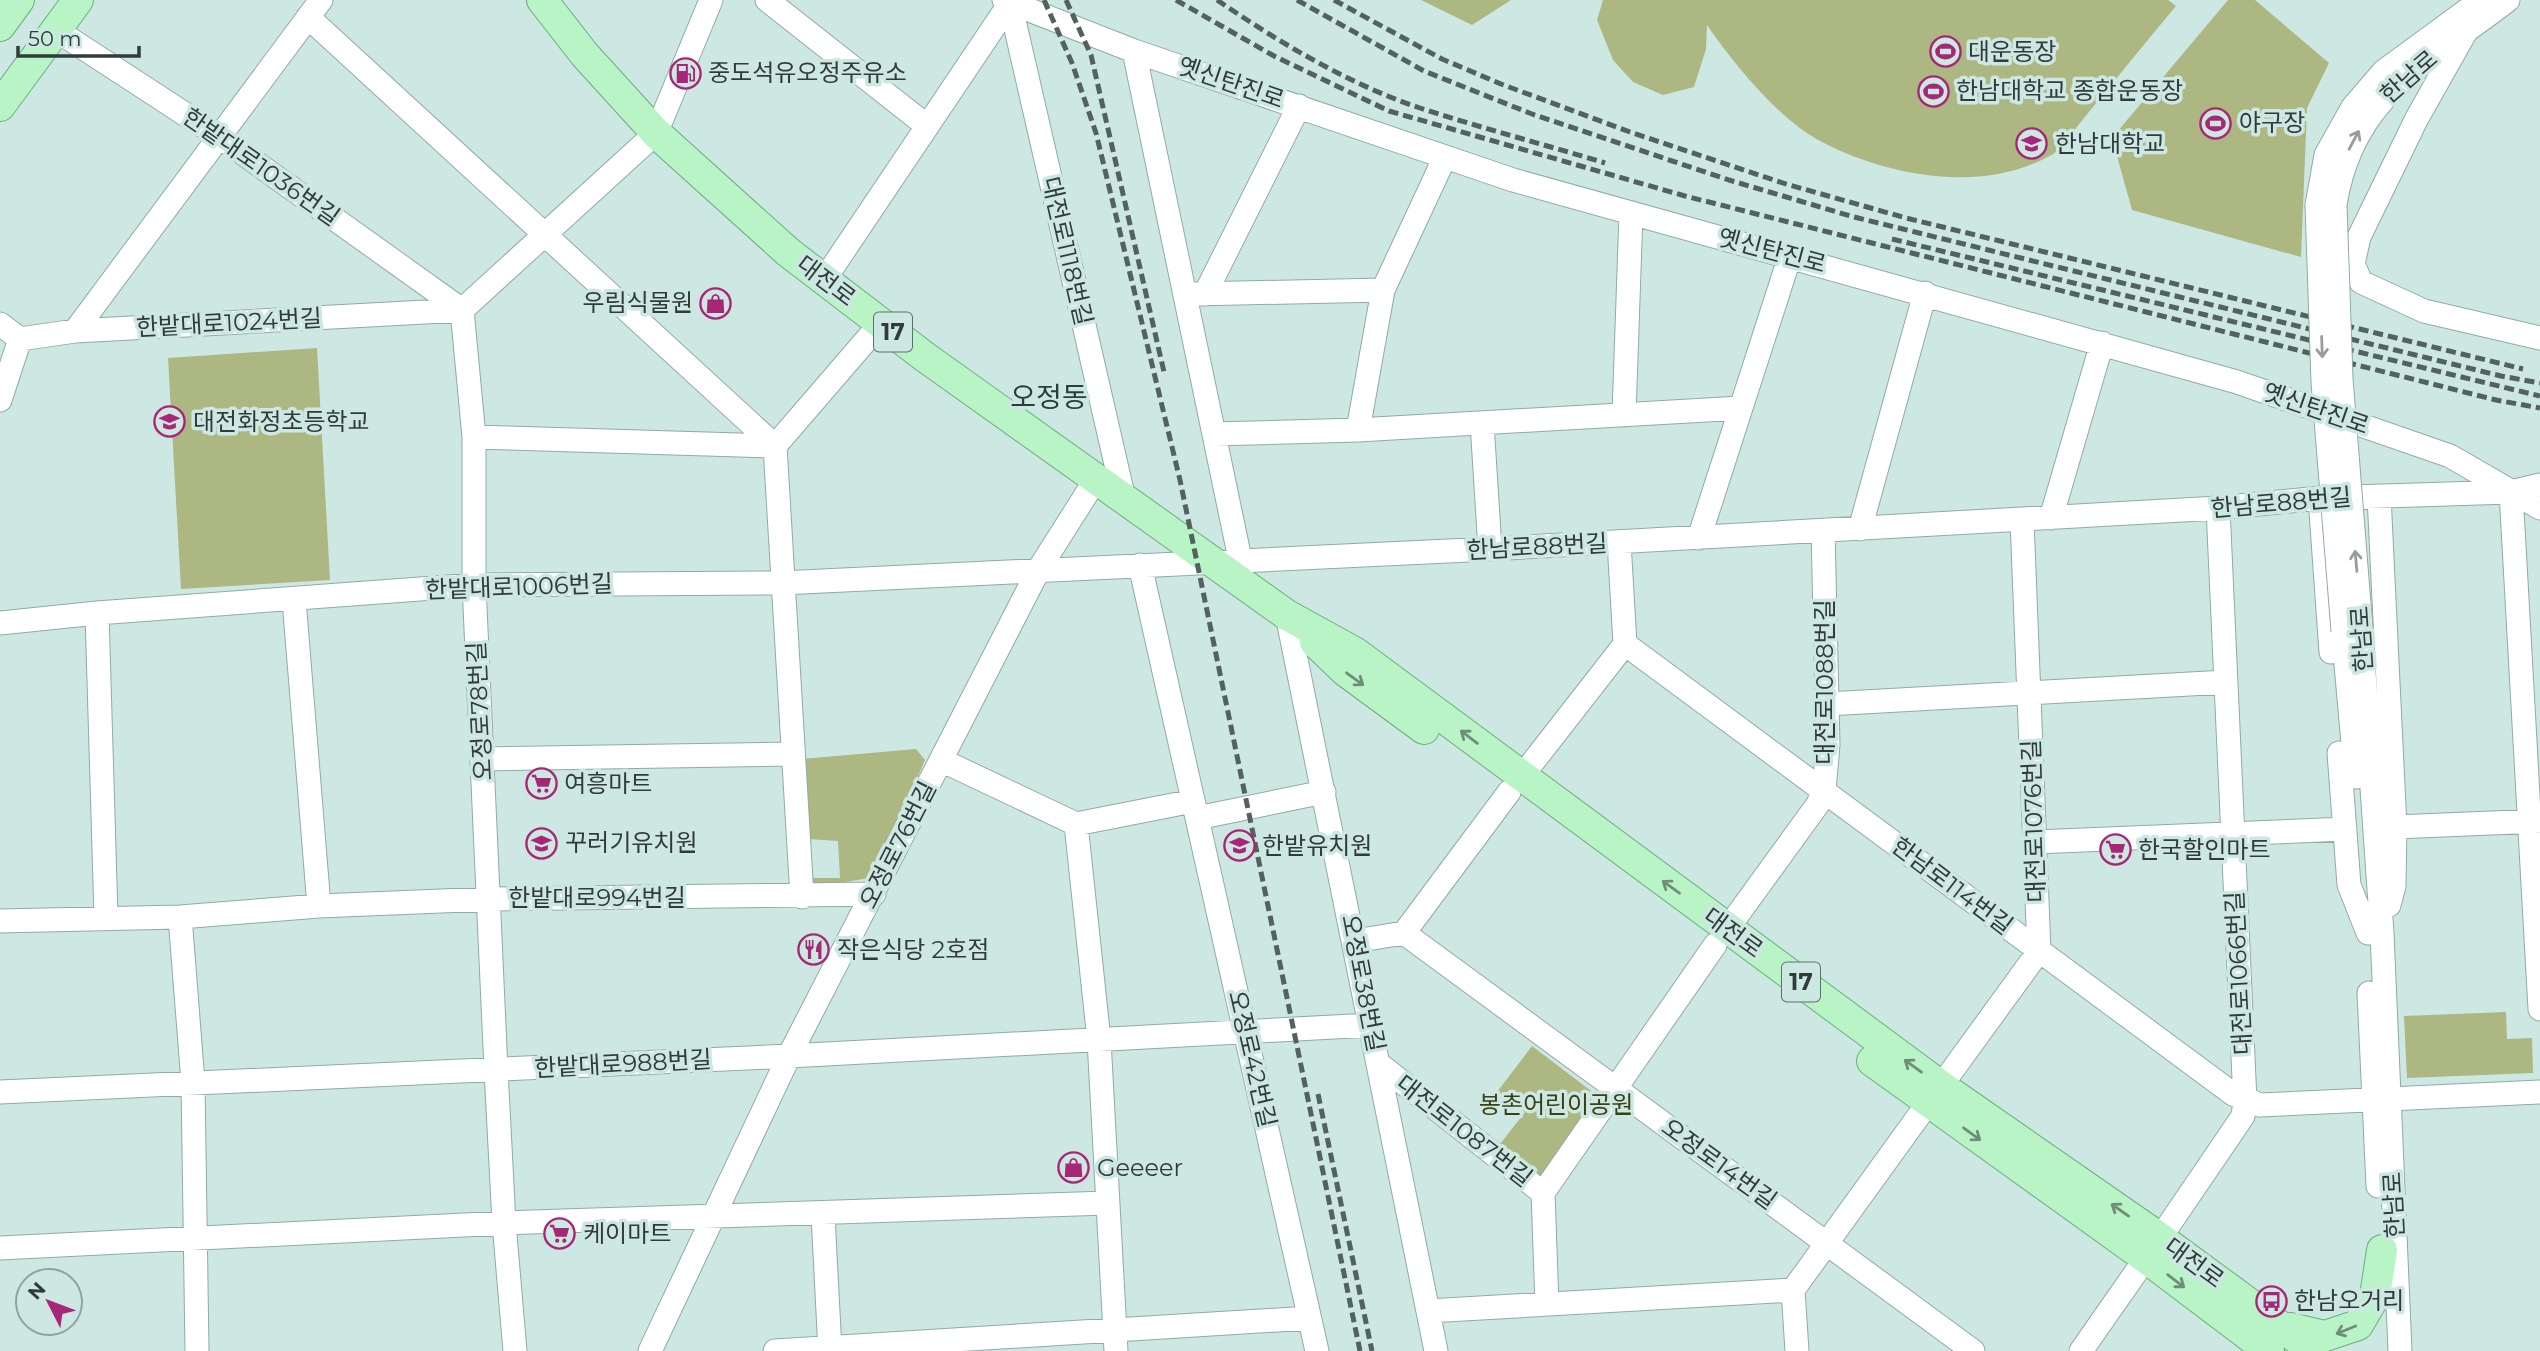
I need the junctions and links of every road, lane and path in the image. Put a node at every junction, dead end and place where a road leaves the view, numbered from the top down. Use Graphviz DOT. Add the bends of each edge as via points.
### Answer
graph roads {
  1 [pos="19,0"];
  2 [pos="78,0"];
  3 [pos="542,0"];
  4 [pos="711,0"];
  5 [pos="767,0"];
  6 [pos="2481,0"];
  7 [pos="2508,0"];
  8 [pos="1007,1"];
  9 [pos="315,9"];
  10 [pos="0,26"];
  11 [pos="56,30"];
  12 [pos="2465,33"];
  13 [pos="1134,51"];
  14 [pos="2400,82"];
  15 [pos="0,106"];
  16 [pos="1299,106"];
  17 [pos="2417,118"];
  18 [pos="927,126"];
  19 [pos="656,133"];
  20 [pos="220,136"];
  21 [pos="1446,157"];
  22 [pos="2326,205"];
  23 [pos="1631,213"];
  24 [pos="544,236"];
  25 [pos="1790,256"];
  26 [pos="824,280"];
  27 [pos="1383,290"];
  28 [pos="1925,293"];
  29 [pos="1195,294"];
  30 [pos="462,310"];
  31 [pos="881,323"];
  32 [pos="0,324"];
  33 [pos="75,331"];
  34 [pos="2540,338"];
  35 [pos="20,339"];
  36 [pos="2102,343"];
  37 [pos="0,400"];
  38 [pos="1741,408"];
  39 [pos="1624,415"];
  40 [pos="1482,423"];
  41 [pos="1357,430"];
  42 [pos="1214,435"];
  43 [pos="474,438"];
  44 [pos="775,446"];
  45 [pos="1096,479"];
  46 [pos="2540,485"];
  47 [pos="2511,492"];
  48 [pos="2379,496"];
  49 [pos="2319,498"];
  50 [pos="1124,499"];
  51 [pos="2218,508"];
  52 [pos="2540,508"];
  53 [pos="2051,518"];
  54 [pos="2022,520"];
  55 [pos="1860,529"];
  56 [pos="1823,531"];
  57 [pos="1699,538"];
  58 [pos="1619,542"];
  59 [pos="1489,549"];
  60 [pos="1226,561"];
  61 [pos="1140,565"];
  62 [pos="1039,569"];
  63 [pos="781,583"];
  64 [pos="474,585"];
  65 [pos="294,600"];
  66 [pos="97,613"];
  67 [pos="1287,615"];
  68 [pos="0,623"];
  69 [pos="1625,644"];
  70 [pos="2225,682"];
  71 [pos="2029,693"];
  72 [pos="1827,704"];
  73 [pos="792,754"];
  74 [pos="482,759"];
  75 [pos="941,760"];
  76 [pos="1516,784"];
  77 [pos="1824,790"];
  78 [pos="1324,792"];
  79 [pos="1195,810"];
  80 [pos="2535,822"];
  81 [pos="1076,824"];
  82 [pos="2395,827"];
  83 [pos="2345,829"];
  84 [pos="2233,834"];
  85 [pos="2035,842"];
  86 [pos="874,894"];
  87 [pos="802,897"];
  88 [pos="490,899"];
  89 [pos="319,906"];
  90 [pos="106,917"];
  91 [pos="180,917"];
  92 [pos="0,920"];
  93 [pos="1404,933"];
  94 [pos="2375,933"];
  95 [pos="1722,937"];
  96 [pos="1355,941"];
  97 [pos="2039,951"];
  98 [pos="2539,960"];
  99 [pos="2540,1009"];
  100 [pos="1371,1025"];
  101 [pos="1246,1032"];
  102 [pos="1099,1040"];
  103 [pos="789,1056"];
  104 [pos="1379,1064"];
  105 [pos="496,1070"];
  106 [pos="193,1082"];
  107 [pos="1616,1088"];
  108 [pos="0,1092"];
  109 [pos="2540,1092"];
  110 [pos="1935,1094"];
  111 [pos="2380,1100"];
  112 [pos="2245,1101"];
  113 [pos="1543,1192"];
  114 [pos="1108,1203"];
  115 [pos="823,1215"];
  116 [pos="714,1218"];
  117 [pos="504,1223"];
  118 [pos="193,1237"];
  119 [pos="1827,1243"];
  120 [pos="0,1248"];
  121 [pos="2153,1248"];
  122 [pos="2382,1250"];
  123 [pos="1793,1290"];
  124 [pos="1547,1304"];
  125 [pos="1428,1311"];
  126 [pos="1309,1318"];
  127 [pos="2235,1338"];
  128 [pos="2273,1338"];
  129 [pos="1115,1340"];
  130 [pos="830,1349"];
  131 [pos="197,1351"];
  132 [pos="515,1351"];
  133 [pos="650,1351"];
  134 [pos="775,1351"];
  135 [pos="1317,1351"];
  136 [pos="1436,1351"];
  137 [pos="1797,1351"];
  138 [pos="1973,1351"];
  139 [pos="2081,1351"];
  140 [pos="2314,1351"];
  141 [pos="2385,1351"];
  142 [pos="2400,1351"];
  1 -- 10 [label="main road"];
  2 -- 11 [label="main road"];
  3 -- 19 [label="main road, 대전로 / 17"];
  4 -- 19 [label="street"];
  5 -- 18 [label="street"];
  6 -- 22 [label="street, 한남로" via="2384,71 2353,107 2326,155"];
  7 -- 12 [label="street, 한남로"];
  8 -- 13 [label="street, 옛신탄진로"];
  8 -- 18 [label="street"];
  8 -- 50 [label="street, 대전로1118번길"];
  9 -- 20 [label="street"];
  9 -- 24 [label="street"];
  11 -- 15 [label="main road"];
  11 -- 20 [label="street, 한밭대로1036번길"];
  12 -- 14 [label="street, 한남로"];
  12 -- 17 [label="street"];
  13 -- 16 [label="street, 옛신탄진로"];
  13 -- 29 [label="street"];
  14 -- 17 [label="street" via="2417,97"];
  22 -- 14 [label="street, 한남로, one-way" via="2356,135 2377,104"];
  16 -- 21 [label="street, 옛신탄진로"];
  16 -- 29 [label="street"];
  17 -- 34 [label="street" via="2359,237 2353,264 2361,282 2424,311"];
  18 -- 26 [label="street"];
  19 -- 24 [label="street"];
  19 -- 26 [label="main road, 대전로 / 17"];
  20 -- 30 [label="street, 한밭대로1036번길"];
  20 -- 33 [label="street"];
  21 -- 23 [label="street, 옛신탄진로"];
  21 -- 27 [label="street"];
  22 -- 94 [label="street, 한남로, bridge" via="2323,382 2352,630"];
  23 -- 25 [label="street, 옛신탄진로"];
  23 -- 39 [label="street"];
  24 -- 30 [label="street"];
  24 -- 44 [label="street"];
  25 -- 28 [label="street, 옛신탄진로"];
  25 -- 38 [label="street"];
  26 -- 31 [label="main road, 대전로 / 17"];
  27 -- 29 [label="street"];
  27 -- 41 [label="street"];
  28 -- 36 [label="street, 옛신탄진로"];
  28 -- 55 [label="street"];
  29 -- 42 [label="street"];
  30 -- 33 [label="street, 한밭대로1024번길"];
  30 -- 43 [label="street, 오정로78번길"];
  31 -- 44 [label="street"];
  31 -- 45 [label="main road, 대전로 / 17"];
  32 -- 35 [label="street"];
  33 -- 35 [label="street, 한밭대로1024번길"];
  35 -- 37 [label="street"];
  36 -- 47 [label="street, 옛신탄진로" via="2354,421 2450,456"];
  36 -- 53 [label="street"];
  38 -- 39 [label="street"];
  38 -- 57 [label="street"];
  39 -- 40 [label="street"];
  40 -- 41 [label="street"];
  40 -- 59 [label="street"];
  41 -- 42 [label="street"];
  42 -- 60 [label="street"];
  43 -- 44 [label="street"];
  43 -- 64 [label="street, 오정로78번길"];
  44 -- 63 [label="street"];
  45 -- 50 [label="main road, 대전로 / 17"];
  45 -- 62 [label="street, 오정로76번길"];
  46 -- 47 [label="street"];
  47 -- 48 [label="street, 한남로88번길"];
  47 -- 52 [label="street, 옛신탄진로"];
  47 -- 80 [label="street"];
  48 -- 49 [label="street, 한남로88번길"];
  48 -- 82 [label="street"];
  49 -- 51 [label="street, 한남로88번길"];
  49 -- 83 [label="street"];
  50 -- 60 [label="main road, 대전로 / 17"];
  51 -- 53 [label="street, 한남로88번길"];
  51 -- 70 [label="street, 대전로1066번길"];
  53 -- 54 [label="street, 한남로88번길"];
  54 -- 55 [label="street, 한남로88번길"];
  54 -- 71 [label="street, 대전로1076번길"];
  55 -- 56 [label="street, 한남로88번길"];
  56 -- 57 [label="street, 한남로88번길"];
  56 -- 72 [label="street, 대전로1088번길"];
  57 -- 58 [label="street, 한남로88번길"];
  58 -- 59 [label="street, 한남로88번길"];
  58 -- 69 [label="street"];
  59 -- 60 [label="street, 한남로88번길"];
  60 -- 61 [label="street, 한남로88번길"];
  60 -- 67 [label="main road, 대전로 / 17"];
  61 -- 62 [label="street, 한밭대로1006번길"];
  61 -- 79 [label="street, 오정로42번길"];
  62 -- 63 [label="street, 한밭대로1006번길"];
  62 -- 75 [label="street, 오정로76번길"];
  63 -- 64 [label="street, 한밭대로1006번길"];
  63 -- 73 [label="street"];
  64 -- 65 [label="street, 한밭대로1006번길"];
  64 -- 74 [label="street, 오정로78번길"];
  65 -- 66 [label="street, 한밭대로1006번길"];
  65 -- 89 [label="street"];
  66 -- 68 [label="street, 한밭대로1006번길"];
  66 -- 90 [label="street"];
  67 -- 76 [label="main road, 대전로 / 17" via="1345,671"];
  67 -- 78 [label="street, 오정로38번길"];
  69 -- 76 [label="street"];
  69 -- 77 [label="street, 한남로114번길"];
  70 -- 71 [label="street"];
  70 -- 84 [label="street, 대전로1066번길"];
  71 -- 72 [label="street"];
  71 -- 85 [label="street, 대전로1076번길"];
  72 -- 77 [label="street, 대전로1088번길"];
  73 -- 74 [label="street"];
  73 -- 87 [label="street"];
  74 -- 88 [label="street, 오정로78번길"];
  75 -- 81 [label="street"];
  75 -- 86 [label="street, 오정로76번길"];
  76 -- 93 [label="street"];
  76 -- 95 [label="main road, 대전로 / 17"];
  77 -- 95 [label="street, 대전로1088번길"];
  77 -- 97 [label="street, 한남로114번길"];
  78 -- 79 [label="street"];
  78 -- 96 [label="street, 오정로38번길"];
  79 -- 81 [label="street"];
  79 -- 101 [label="street, 오정로42번길"];
  80 -- 82 [label="street"];
  80 -- 98 [label="street"];
  81 -- 102 [label="street"];
  82 -- 94 [label="street" via="2394,886"];
  83 -- 84 [label="street"];
  83 -- 94 [label="street" via="2349,885"];
  84 -- 85 [label="street"];
  84 -- 112 [label="street, 대전로1066번길"];
  85 -- 97 [label="street, 대전로1076번길"];
  86 -- 87 [label="street, 한밭대로994번길"];
  86 -- 103 [label="street, 오정로76번길"];
  87 -- 88 [label="street, 한밭대로994번길"];
  88 -- 89 [label="street, 한밭대로994번길"];
  88 -- 105 [label="street, 오정로78번길"];
  89 -- 91 [label="street, 한밭대로994번길"];
  90 -- 91 [label="street, 한밭대로994번길"];
  90 -- 92 [label="street, 한밭대로994번길"];
  91 -- 106 [label="street"];
  93 -- 96 [label="street"];
  93 -- 107 [label="street, 오정로14번길"];
  94 -- 111 [label="street, 한남로"];
  95 -- 107 [label="street, 대전로1087번길"];
  95 -- 110 [label="main road, 대전로 / 17"];
  96 -- 100 [label="street, 오정로38번길"];
  97 -- 110 [label="street"];
  97 -- 112 [label="street, 한남로114번길"];
  98 -- 99 [label="street"];
  100 -- 101 [label="street, 한밭대로988번길"];
  100 -- 104 [label="street, 오정로38번길"];
  101 -- 102 [label="street, 한밭대로988번길"];
  101 -- 126 [label="street, 오정로42번길"];
  102 -- 103 [label="street, 한밭대로988번길"];
  102 -- 114 [label="street"];
  103 -- 105 [label="street, 한밭대로988번길"];
  103 -- 116 [label="street, 오정로76번길"];
  104 -- 113 [label="street, 대전로1087번길"];
  104 -- 125 [label="street, 오정로38번길"];
  105 -- 106 [label="street, 한밭대로988번길"];
  105 -- 117 [label="street, 오정로78번길"];
  106 -- 108 [label="street, 한밭대로988번길"];
  106 -- 118 [label="street"];
  107 -- 113 [label="street, 대전로1087번길"];
  107 -- 119 [label="street, 오정로14번길"];
  109 -- 111 [label="street"];
  110 -- 119 [label="street"];
  110 -- 121 [label="main road, 대전로 / 17"];
  111 -- 112 [label="street" via="2260,1105"];
  111 -- 122 [label="street, 한남로"];
  111 -- 142 [label="street, 한남로"];
  112 -- 121 [label="street, 대전로1066번길" via="2243,1116"];
  113 -- 124 [label="street"];
  114 -- 115 [label="street"];
  114 -- 129 [label="street"];
  115 -- 116 [label="street"];
  115 -- 130 [label="street"];
  116 -- 117 [label="street"];
  116 -- 133 [label="street, 오정로76번길"];
  117 -- 118 [label="street"];
  117 -- 132 [label="street, 오정로78번길"];
  118 -- 120 [label="street"];
  118 -- 131 [label="street"];
  119 -- 123 [label="street"];
  119 -- 138 [label="street, 오정로14번길"];
  121 -- 127 [label="main road, 대전로 / 17, one-way"];
  121 -- 128 [label="main road, 대전로 / 17"];
  121 -- 139 [label="street"];
  122 -- 128 [label="main road, one-way" via="2375,1296 2358,1325 2325,1336"];
  122 -- 141 [label="street, 한남로"];
  123 -- 124 [label="street"];
  123 -- 137 [label="street"];
  124 -- 125 [label="street"];
  125 -- 136 [label="street, 오정로38번길"];
  126 -- 129 [label="street"];
  126 -- 135 [label="street, 오정로42번길"];
  127 -- 128 [label="main road, 대전로 / 17"];
  128 -- 140 [label="main road, 대전로 / 17"];
  129 -- 130 [label="street"];
  130 -- 134 [label="street"];
}
